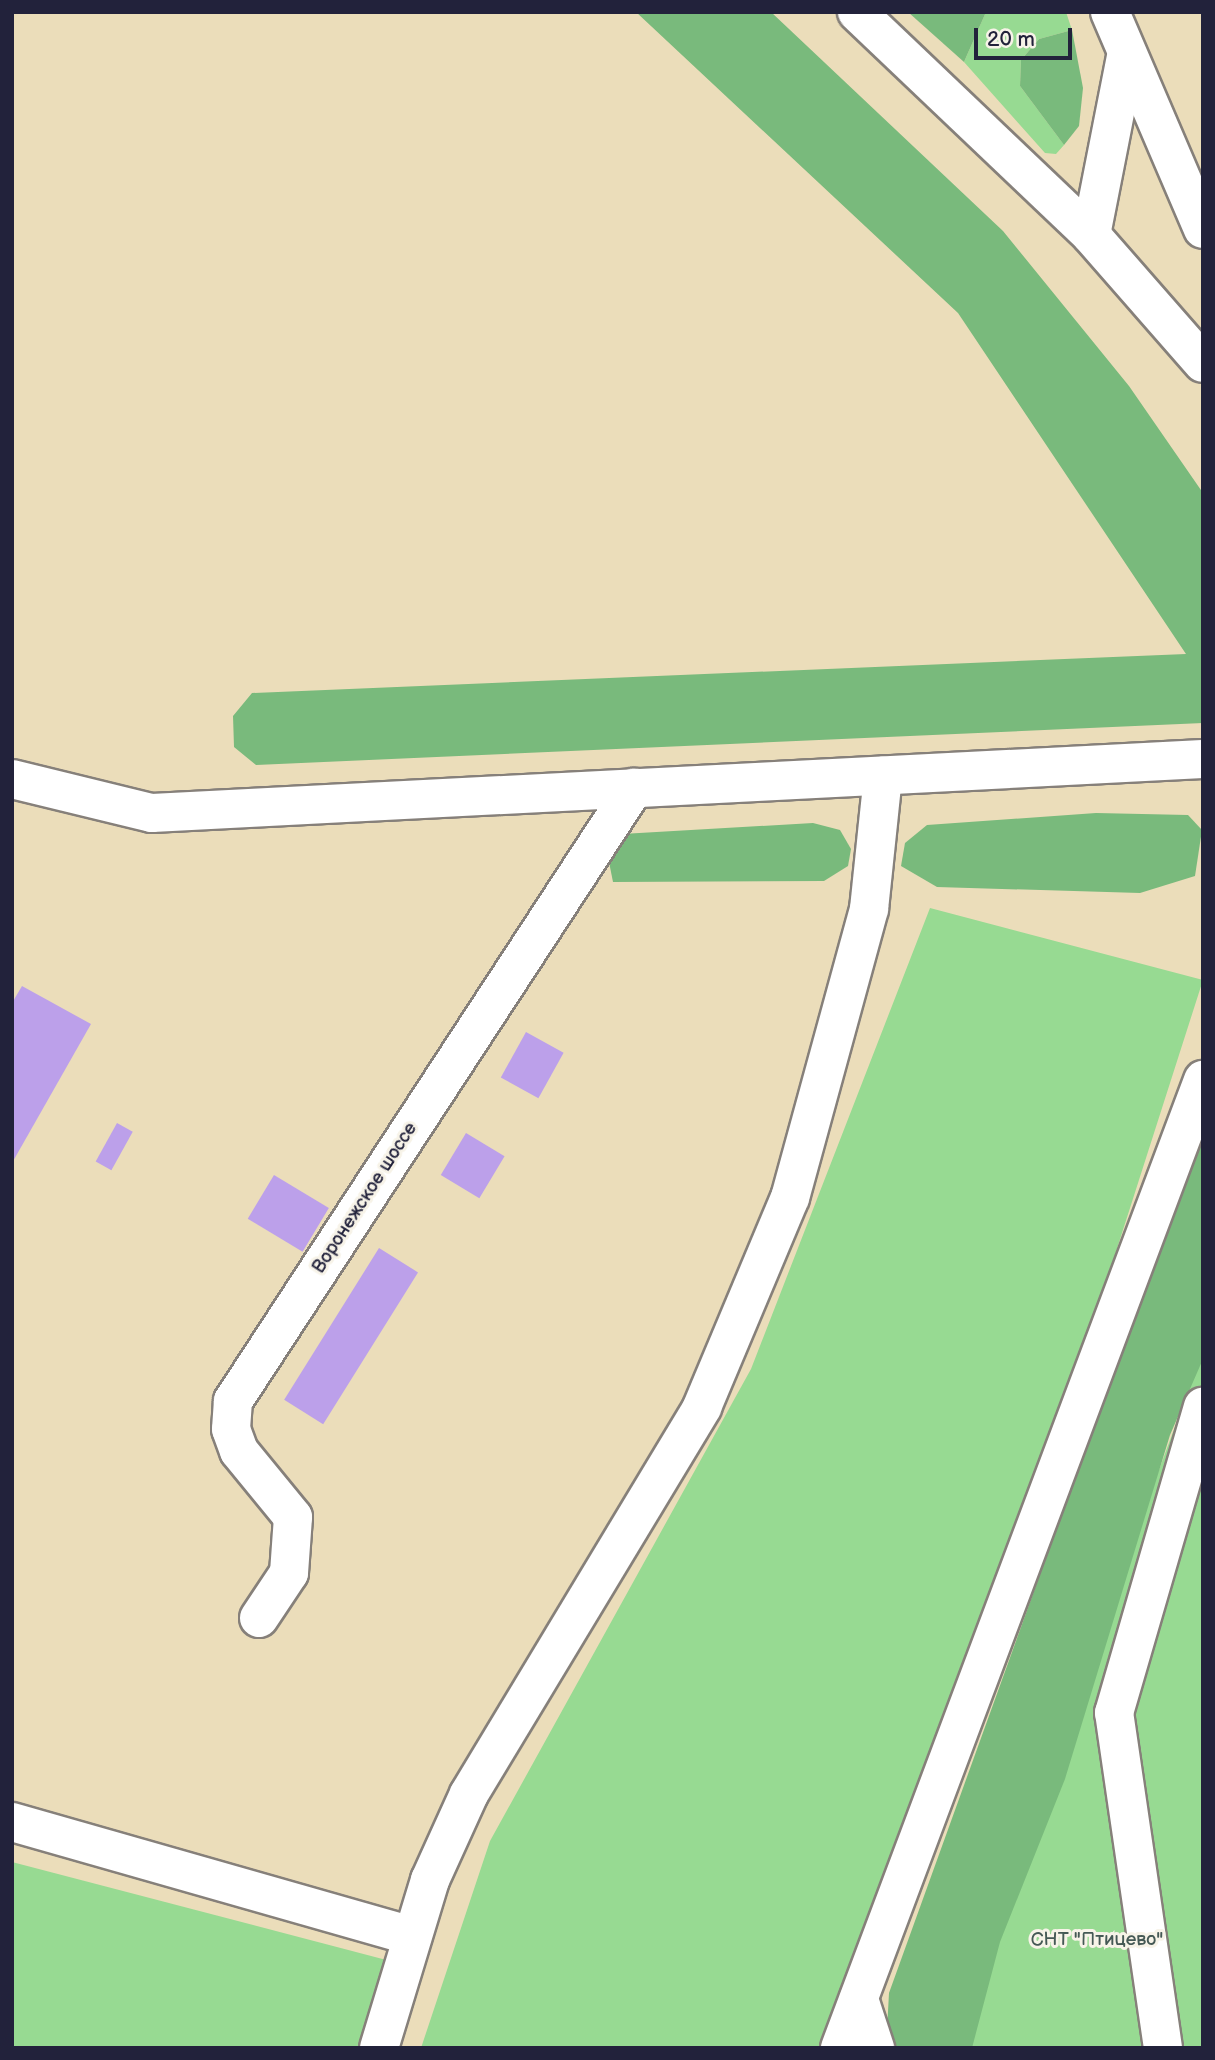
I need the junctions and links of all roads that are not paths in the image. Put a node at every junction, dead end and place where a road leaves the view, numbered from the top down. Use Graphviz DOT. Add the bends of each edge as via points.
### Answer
graph roads {
  1 [pos="857,12"];
  2 [pos="1110,12"];
  3 [pos="1126,56"];
  4 [pos="1203,229"];
  5 [pos="1091,235"];
  6 [pos="1197,352"];
  7 [pos="1203,759"];
  8 [pos="883,776"];
  9 [pos="12,779"];
  10 [pos="634,788"];
  11 [pos="1203,1080"];
  12 [pos="1203,1407"];
  13 [pos="259,1618"];
  14 [pos="12,1822"];
  15 [pos="412,1936"];
  16 [pos="859,1998"];
  17 [pos="379,2048"];
  18 [pos="841,2048"];
  19 [pos="875,2048"];
  20 [pos="1163,2048"];
  1 -- 5 [label="street"];
  2 -- 3 [label="street"];
  3 -- 4 [label="street"];
  3 -- 5 [label="street"];
  5 -- 6 [label="street"];
  7 -- 8 [label="street"];
  8 -- 10 [label="street"];
  8 -- 15 [label="street" via="869,909 790,1198 702,1407 469,1794"];
  9 -- 10 [label="street" via="152,813"];
  10 -- 13 [label="street, Воронежское шоссе" via="233,1401 231,1430 239,1451 293,1517 289,1573"];
  11 -- 16 [label="street"];
  12 -- 20 [label="street" via="1114,1713"];
  14 -- 15 [label="street"];
  15 -- 17 [label="street"];
  16 -- 18 [label="street"];
  16 -- 19 [label="street"];
}
